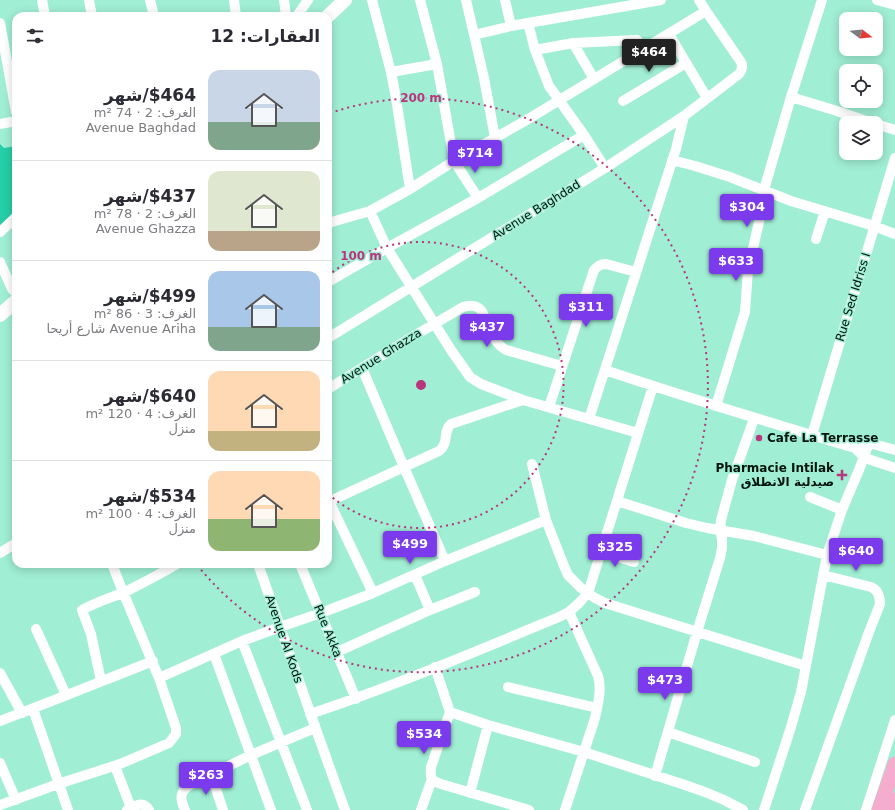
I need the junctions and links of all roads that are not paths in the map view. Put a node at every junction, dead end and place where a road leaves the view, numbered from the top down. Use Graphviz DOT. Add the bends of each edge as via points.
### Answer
graph roads {
  1 [pos="42,0"];
  2 [pos="89,0"];
  3 [pos="150,0"];
  4 [pos="234,0"];
  5 [pos="284,0"];
  6 [pos="308,0"];
  7 [pos="345,0"];
  8 [pos="372,0"];
  9 [pos="420,0"];
  10 [pos="466,0"];
  11 [pos="505,0"];
  12 [pos="661,0"];
  13 [pos="699,0"];
  14 [pos="822,0"];
  15 [pos="877,0"];
  16 [pos="895,5"];
  17 [pos="706,11"];
  18 [pos="44,12"];
  19 [pos="91,12"];
  20 [pos="153,12"];
  21 [pos="236,12"];
  22 [pos="286,12"];
  23 [pos="300,12"];
  24 [pos="332,12"];
  25 [pos="0,23"];
  26 [pos="528,23"];
  27 [pos="511,26"];
  28 [pos="669,34"];
  29 [pos="474,35"];
  30 [pos="637,40"];
  31 [pos="573,43"];
  32 [pos="536,50"];
  33 [pos="437,64"];
  34 [pos="686,64"];
  35 [pos="391,72"];
  36 [pos="594,79"];
  37 [pos="12,90"];
  38 [pos="791,97"];
  39 [pos="707,98"];
  40 [pos="558,100"];
  41 [pos="623,101"];
  42 [pos="684,116"];
  43 [pos="851,116"];
  44 [pos="12,122"];
  45 [pos="0,124"];
  46 [pos="883,126"];
  47 [pos="895,130"];
  48 [pos="584,135"];
  49 [pos="495,138"];
  50 [pos="895,158"];
  51 [pos="672,160"];
  52 [pos="454,161"];
  53 [pos="604,168"];
  54 [pos="410,190"];
  55 [pos="764,190"];
  56 [pos="478,198"];
  57 [pos="370,211"];
  58 [pos="825,211"];
  59 [pos="12,221"];
  60 [pos="332,222"];
  61 [pos="874,226"];
  62 [pos="0,232"];
  63 [pos="895,234"];
  64 [pos="816,239"];
  65 [pos="387,248"];
  66 [pos="0,262"];
  67 [pos="636,272"];
  68 [pos="332,280"];
  69 [pos="411,287"];
  70 [pos="12,288"];
  71 [pos="12,304"];
  72 [pos="0,315"];
  73 [pos="434,323"];
  74 [pos="332,336"];
  75 [pos="562,366"];
  76 [pos="362,368"];
  77 [pos="606,370"];
  78 [pos="653,386"];
  79 [pos="332,387"];
  80 [pos="523,400"];
  81 [pos="716,406"];
  82 [pos="549,407"];
  83 [pos="589,419"];
  84 [pos="754,419"];
  85 [pos="638,434"];
  86 [pos="812,436"];
  87 [pos="870,443"];
  88 [pos="855,448"];
  89 [pos="895,450"];
  90 [pos="864,458"];
  91 [pos="532,464"];
  92 [pos="404,467"];
  93 [pos="895,468"];
  94 [pos="810,497"];
  95 [pos="332,499"];
  96 [pos="617,501"];
  97 [pos="332,509"];
  98 [pos="842,510"];
  99 [pos="546,520"];
  100 [pos="720,530"];
  101 [pos="12,546"];
  102 [pos="601,552"];
  103 [pos="0,553"];
  104 [pos="827,555"];
  105 [pos="445,561"];
  106 [pos="634,562"];
  107 [pos="114,568"];
  108 [pos="170,568"];
  109 [pos="259,568"];
  110 [pos="302,568"];
  111 [pos="415,575"];
  112 [pos="823,575"];
  113 [pos="123,592"];
  114 [pos="475,592"];
  115 [pos="373,593"];
  116 [pos="588,593"];
  117 [pos="430,610"];
  118 [pos="568,612"];
  119 [pos="321,613"];
  120 [pos="280,626"];
  121 [pos="36,629"];
  122 [pos="697,632"];
  123 [pos="242,642"];
  124 [pos="337,652"];
  125 [pos="214,654"];
  126 [pos="153,661"];
  127 [pos="806,666"];
  128 [pos="435,667"];
  129 [pos="0,673"];
  130 [pos="159,678"];
  131 [pos="101,681"];
  132 [pos="508,686"];
  133 [pos="66,695"];
  134 [pos="356,699"];
  135 [pos="597,708"];
  136 [pos="33,709"];
  137 [pos="450,712"];
  138 [pos="22,713"];
  139 [pos="310,714"];
  140 [pos="895,720"];
  141 [pos="0,721"];
  142 [pos="488,725"];
  143 [pos="315,728"];
  144 [pos="668,732"];
  145 [pos="281,743"];
  146 [pos="584,752"];
  147 [pos="251,755"];
  148 [pos="755,762"];
  149 [pos="0,763"];
  150 [pos="895,764"];
  151 [pos="115,766"];
  152 [pos="211,774"];
  153 [pos="655,776"];
  154 [pos="432,779"];
  155 [pos="58,784"];
  156 [pos="470,793"];
  157 [pos="16,800"];
  158 [pos="895,800"];
  159 [pos="0,805"];
  160 [pos="129,809"];
  161 [pos="68,810"];
  162 [pos="149,810"];
  163 [pos="185,810"];
  164 [pos="223,810"];
  165 [pos="271,810"];
  166 [pos="307,810"];
  167 [pos="345,810"];
  168 [pos="421,810"];
  169 [pos="530,810"];
  170 [pos="565,810"];
  171 [pos="742,810"];
  172 [pos="764,810"];
  173 [pos="805,810"];
  174 [pos="866,810"];
  175 [pos="879,810"];
  176 [pos="892,810"];
  1 -- 18 [label="street"];
  2 -- 19 [label="street"];
  3 -- 20 [label="street"];
  4 -- 21 [label="street"];
  5 -- 22 [label="street"];
  6 -- 23 [label="street"];
  7 -- 24 [label="main road"];
  8 -- 35 [label="street"];
  9 -- 33 [label="street"];
  10 -- 29 [label="street"];
  11 -- 27 [label="street"];
  12 -- 26 [label="street"];
  13 -- 17 [label="street"];
  14 -- 38 [label="street"];
  15 -- 16 [label="street"];
  17 -- 28 [label="street"];
  17 -- 39 [label="street, Avenue Baghdad" via="743,65 739,74"];
  25 -- 37 [label="street"];
  26 -- 27 [label="street"];
  26 -- 32 [label="street"];
  27 -- 29 [label="street"];
  28 -- 34 [label="street"];
  28 -- 36 [label="street"];
  29 -- 49 [label="street"];
  30 -- 31 [label="street"];
  31 -- 32 [label="street"];
  31 -- 36 [label="street"];
  32 -- 40 [label="street" via="548,86"];
  33 -- 35 [label="street"];
  33 -- 52 [label="street"];
  34 -- 39 [label="street"];
  34 -- 41 [label="street"];
  35 -- 54 [label="street"];
  36 -- 40 [label="street"];
  38 -- 43 [label="street"];
  38 -- 55 [label="street"];
  39 -- 42 [label="street, Avenue Baghdad"];
  40 -- 48 [label="street"];
  40 -- 49 [label="street"];
  42 -- 51 [label="street"];
  42 -- 53 [label="street, Avenue Baghdad"];
  44 -- 45 [label="street"];
  46 -- 47 [label="street"];
  48 -- 53 [label="street"];
  48 -- 56 [label="street"];
  49 -- 52 [label="street"];
  50 -- 61 [label="street, Rue Sed Idriss I"];
  51 -- 55 [label="street"];
  51 -- 67 [label="street"];
  52 -- 54 [label="street"];
  52 -- 56 [label="street"];
  53 -- 69 [label="street, Avenue Baghdad"];
  54 -- 57 [label="street"];
  55 -- 58 [label="street"];
  55 -- 81 [label="street" via="748,270 745,312"];
  56 -- 65 [label="street"];
  57 -- 60 [label="street"];
  57 -- 65 [label="street"];
  58 -- 61 [label="street"];
  58 -- 64 [label="street"];
  59 -- 62 [label="street"];
  61 -- 63 [label="street"];
  61 -- 86 [label="street, Rue Sed Idriss I"];
  65 -- 68 [label="street"];
  65 -- 69 [label="street"];
  66 -- 70 [label="street"];
  67 -- 75 [label="street" via="606,264 601,264 594,270"];
  67 -- 77 [label="street"];
  69 -- 73 [label="street"];
  69 -- 74 [label="street, Avenue Baghdad"];
  71 -- 72 [label="main road"];
  73 -- 75 [label="street, Avenue Ghazza" via="463,307 476,307 482,310 494,339 501,347"];
  73 -- 76 [label="street, Avenue Ghazza"];
  73 -- 80 [label="street" via="470,377 481,384"];
  75 -- 82 [label="street"];
  76 -- 79 [label="street, Avenue Ghazza"];
  76 -- 92 [label="street"];
  77 -- 78 [label="street"];
  77 -- 83 [label="street"];
  78 -- 81 [label="street"];
  78 -- 85 [label="street"];
  80 -- 82 [label="street"];
  80 -- 92 [label="street" via="451,424 448,426 443,448"];
  81 -- 84 [label="street"];
  82 -- 83 [label="street"];
  83 -- 85 [label="street"];
  84 -- 86 [label="street"];
  84 -- 100 [label="street" via="732,480"];
  85 -- 96 [label="street"];
  86 -- 88 [label="street"];
  87 -- 88 [label="street"];
  87 -- 89 [label="street"];
  87 -- 90 [label="street"];
  88 -- 90 [label="street"];
  90 -- 93 [label="street"];
  90 -- 98 [label="street"];
  91 -- 99 [label="street"];
  92 -- 95 [label="street"];
  92 -- 105 [label="street"];
  94 -- 98 [label="street"];
  96 -- 100 [label="street" via="686,523"];
  96 -- 102 [label="street"];
  97 -- 115 [label="street"];
  98 -- 104 [label="street"];
  99 -- 105 [label="street"];
  99 -- 116 [label="street" via="568,575"];
  100 -- 104 [label="street"];
  100 -- 122 [label="street" via="720,558"];
  101 -- 103 [label="street"];
  102 -- 106 [label="street"];
  102 -- 116 [label="street"];
  104 -- 112 [label="street"];
  105 -- 111 [label="street"];
  107 -- 113 [label="street"];
  108 -- 113 [label="street"];
  109 -- 120 [label="street, Avenue Al Kods"];
  110 -- 119 [label="street, Rue Akka"];
  111 -- 115 [label="street"];
  111 -- 117 [label="street"];
  112 -- 127 [label="street"];
  112 -- 173 [label="street" via="871,586 878,591 880,604"];
  113 -- 126 [label="street"];
  113 -- 131 [label="street" via="82,610 91,634"];
  114 -- 117 [label="street"];
  115 -- 119 [label="street"];
  116 -- 118 [label="street"];
  116 -- 122 [label="street" via="605,603"];
  117 -- 124 [label="street"];
  118 -- 128 [label="street"];
  118 -- 135 [label="street" via="600,684"];
  119 -- 120 [label="street"];
  119 -- 124 [label="street, Rue Akka"];
  120 -- 123 [label="street"];
  120 -- 139 [label="street, Avenue Al Kods"];
  121 -- 133 [label="street"];
  122 -- 127 [label="street"];
  122 -- 144 [label="street"];
  123 -- 125 [label="street"];
  123 -- 145 [label="street"];
  124 -- 134 [label="street, Rue Akka"];
  125 -- 130 [label="street"];
  125 -- 147 [label="street"];
  126 -- 130 [label="street"];
  126 -- 131 [label="street"];
  127 -- 172 [label="street" via="791,727"];
  128 -- 134 [label="street"];
  128 -- 137 [label="street"];
  129 -- 138 [label="street"];
  130 -- 151 [label="street" via="176,734 169,743"];
  131 -- 133 [label="street"];
  132 -- 135 [label="street"];
  133 -- 136 [label="street"];
  134 -- 139 [label="street"];
  135 -- 146 [label="street"];
  136 -- 138 [label="street"];
  136 -- 155 [label="street"];
  137 -- 142 [label="street"];
  137 -- 154 [label="street" via="431,767"];
  138 -- 141 [label="street"];
  139 -- 143 [label="street, Avenue Al Kods"];
  140 -- 174 [label="street"];
  142 -- 146 [label="street"];
  142 -- 156 [label="street"];
  143 -- 145 [label="street"];
  143 -- 167 [label="street, Avenue Al Kods"];
  144 -- 148 [label="street"];
  144 -- 153 [label="street"];
  145 -- 147 [label="street"];
  145 -- 166 [label="street"];
  146 -- 153 [label="street"];
  146 -- 170 [label="street"];
  147 -- 152 [label="street"];
  147 -- 165 [label="street"];
  149 -- 157 [label="street"];
  150 -- 175 [label="main road"];
  151 -- 155 [label="street"];
  151 -- 160 [label="street"];
  152 -- 163 [label="street" via="185,788 181,797"];
  152 -- 164 [label="street"];
  153 -- 171 [label="street" via="705,792"];
  154 -- 156 [label="street"];
  154 -- 168 [label="street"];
  155 -- 157 [label="street"];
  155 -- 161 [label="street"];
  156 -- 169 [label="street"];
  157 -- 159 [label="street"];
  158 -- 176 [label="main road"];
  160 -- 162 [label="street" via="140,804 147,806"];
}
